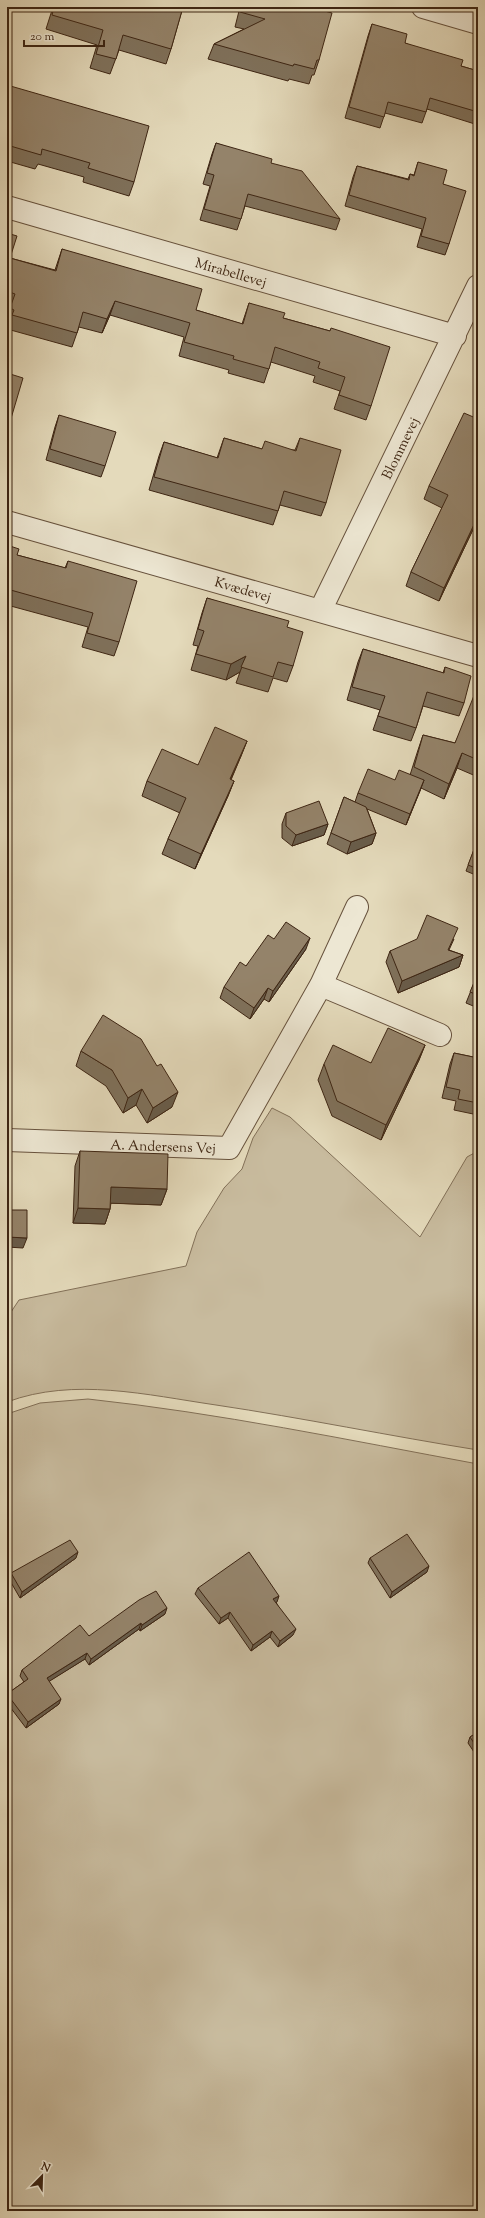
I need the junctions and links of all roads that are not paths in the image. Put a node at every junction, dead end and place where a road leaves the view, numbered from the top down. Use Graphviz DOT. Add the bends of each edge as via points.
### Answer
graph roads {
  1 [pos="423,7"];
  2 [pos="478,22"];
  3 [pos="7,207"];
  4 [pos="478,286"];
  5 [pos="455,336"];
  6 [pos="7,522"];
  7 [pos="320,611"];
  8 [pos="478,656"];
  9 [pos="357,907"];
  10 [pos="321,985"];
  11 [pos="440,1035"];
  12 [pos="7,1140"];
  1 -- 2 [label="street"];
  3 -- 5 [label="street, Mirabellevej"];
  4 -- 5 [label="street, Blommevej"];
  5 -- 7 [label="street, Blommevej"];
  6 -- 7 [label="street, Kvædevej"];
  7 -- 8 [label="street, Kvædevej"];
  9 -- 10 [label="street, A. Andersens Vej"];
  10 -- 11 [label="street"];
  10 -- 12 [label="street, A. Andersens Vej" via="229,1148"];
}
